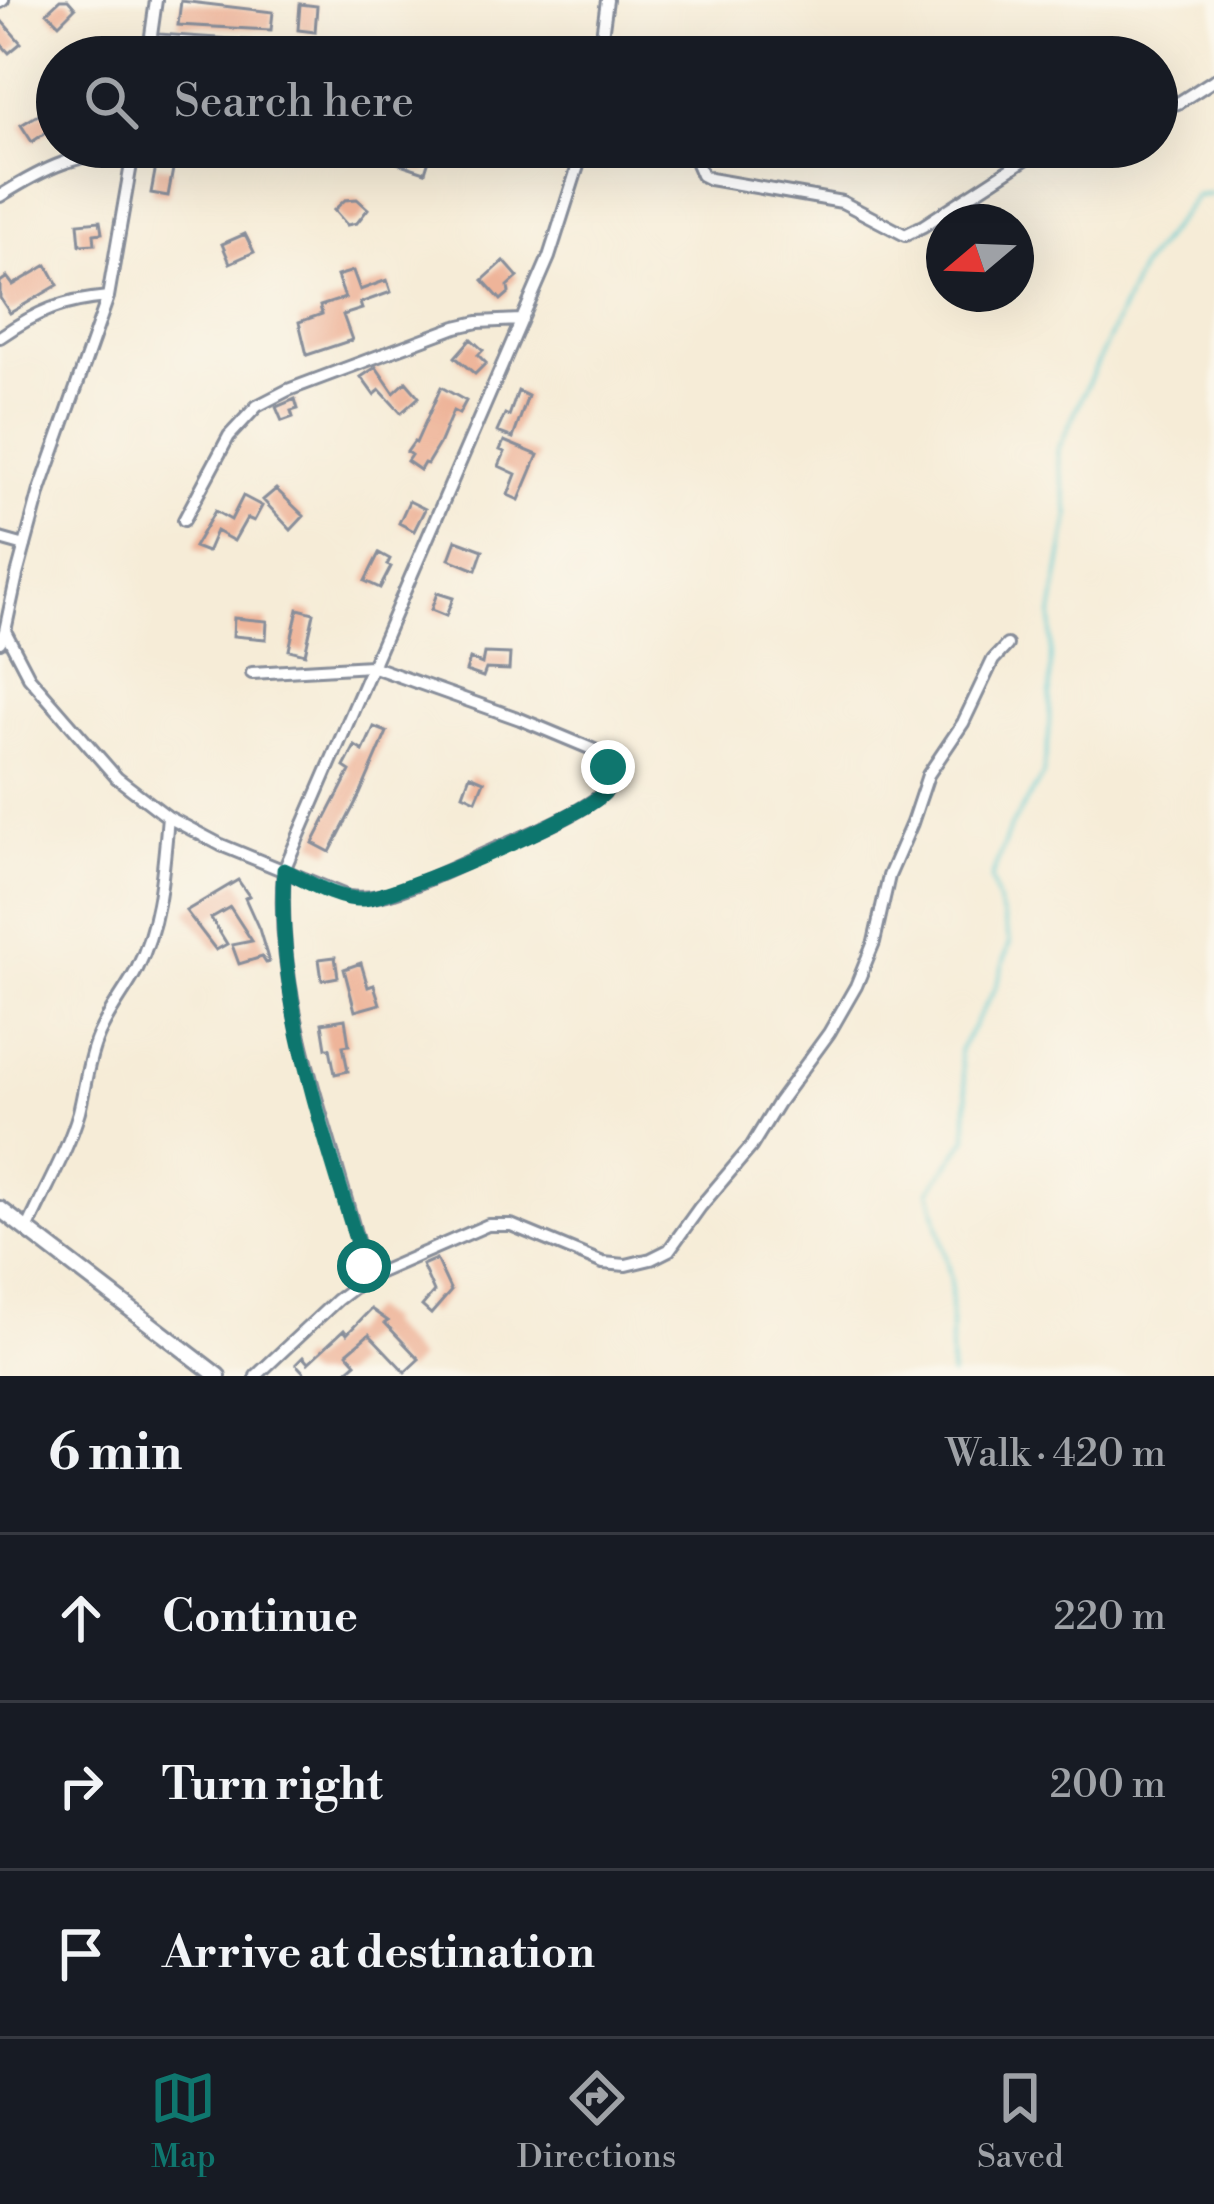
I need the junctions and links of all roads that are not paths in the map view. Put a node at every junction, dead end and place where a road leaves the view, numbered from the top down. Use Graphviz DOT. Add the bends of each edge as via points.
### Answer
graph roads {
  1 [pos="156,0"];
  2 [pos="608,0"];
  3 [pos="152,36"];
  4 [pos="602,36"];
  5 [pos="1214,80"];
  6 [pos="1178,103"];
  7 [pos="48,168"];
  8 [pos="131,168"];
  9 [pos="577,168"];
  10 [pos="699,168"];
  11 [pos="1012,168"];
  12 [pos="0,196"];
  13 [pos="108,297"];
  14 [pos="520,320"];
  15 [pos="0,337"];
  16 [pos="184,520"];
  17 [pos="0,538"];
  18 [pos="26,546"];
  19 [pos="3,636"];
  20 [pos="1007,645"];
  21 [pos="371,666"];
  22 [pos="252,673"];
  23 [pos="169,817"];
  24 [pos="284,870"];
  25 [pos="0,1209"];
  26 [pos="27,1230"];
  27 [pos="366,1278"];
  28 [pos="218,1376"];
  29 [pos="256,1376"];
  1 -- 3 [label="street"];
  2 -- 4 [label="street"];
  5 -- 6 [label="street"];
  7 -- 12 [label="street"];
  8 -- 13 [label="street"];
  9 -- 14 [label="street"];
  10 -- 11 [label="street" via="710,179 842,202 905,235"];
  13 -- 15 [label="street" via="58,304"];
  13 -- 18 [label="street"];
  14 -- 16 [label="street" via="456,327 257,406 229,436"];
  14 -- 21 [label="street"];
  17 -- 18 [label="street"];
  18 -- 19 [label="street"];
  19 -- 23 [label="street" via="71,728 117,778"];
  20 -- 27 [label="street" via="928,775 856,986 751,1147 669,1250 626,1265 603,1263 511,1225 488,1225"];
  21 -- 22 [label="street"];
  21 -- 24 [label="street"];
  21 -- 24 [label="street" via="599,752 608,789 535,831 390,893 348,897"];
  23 -- 24 [label="street"];
  23 -- 26 [label="street" via="155,923 97,1038 65,1150"];
  24 -- 27 [label="street" via="284,939 304,1056"];
  25 -- 26 [label="main road"];
  26 -- 28 [label="main road"];
  27 -- 29 [label="street"];
}
